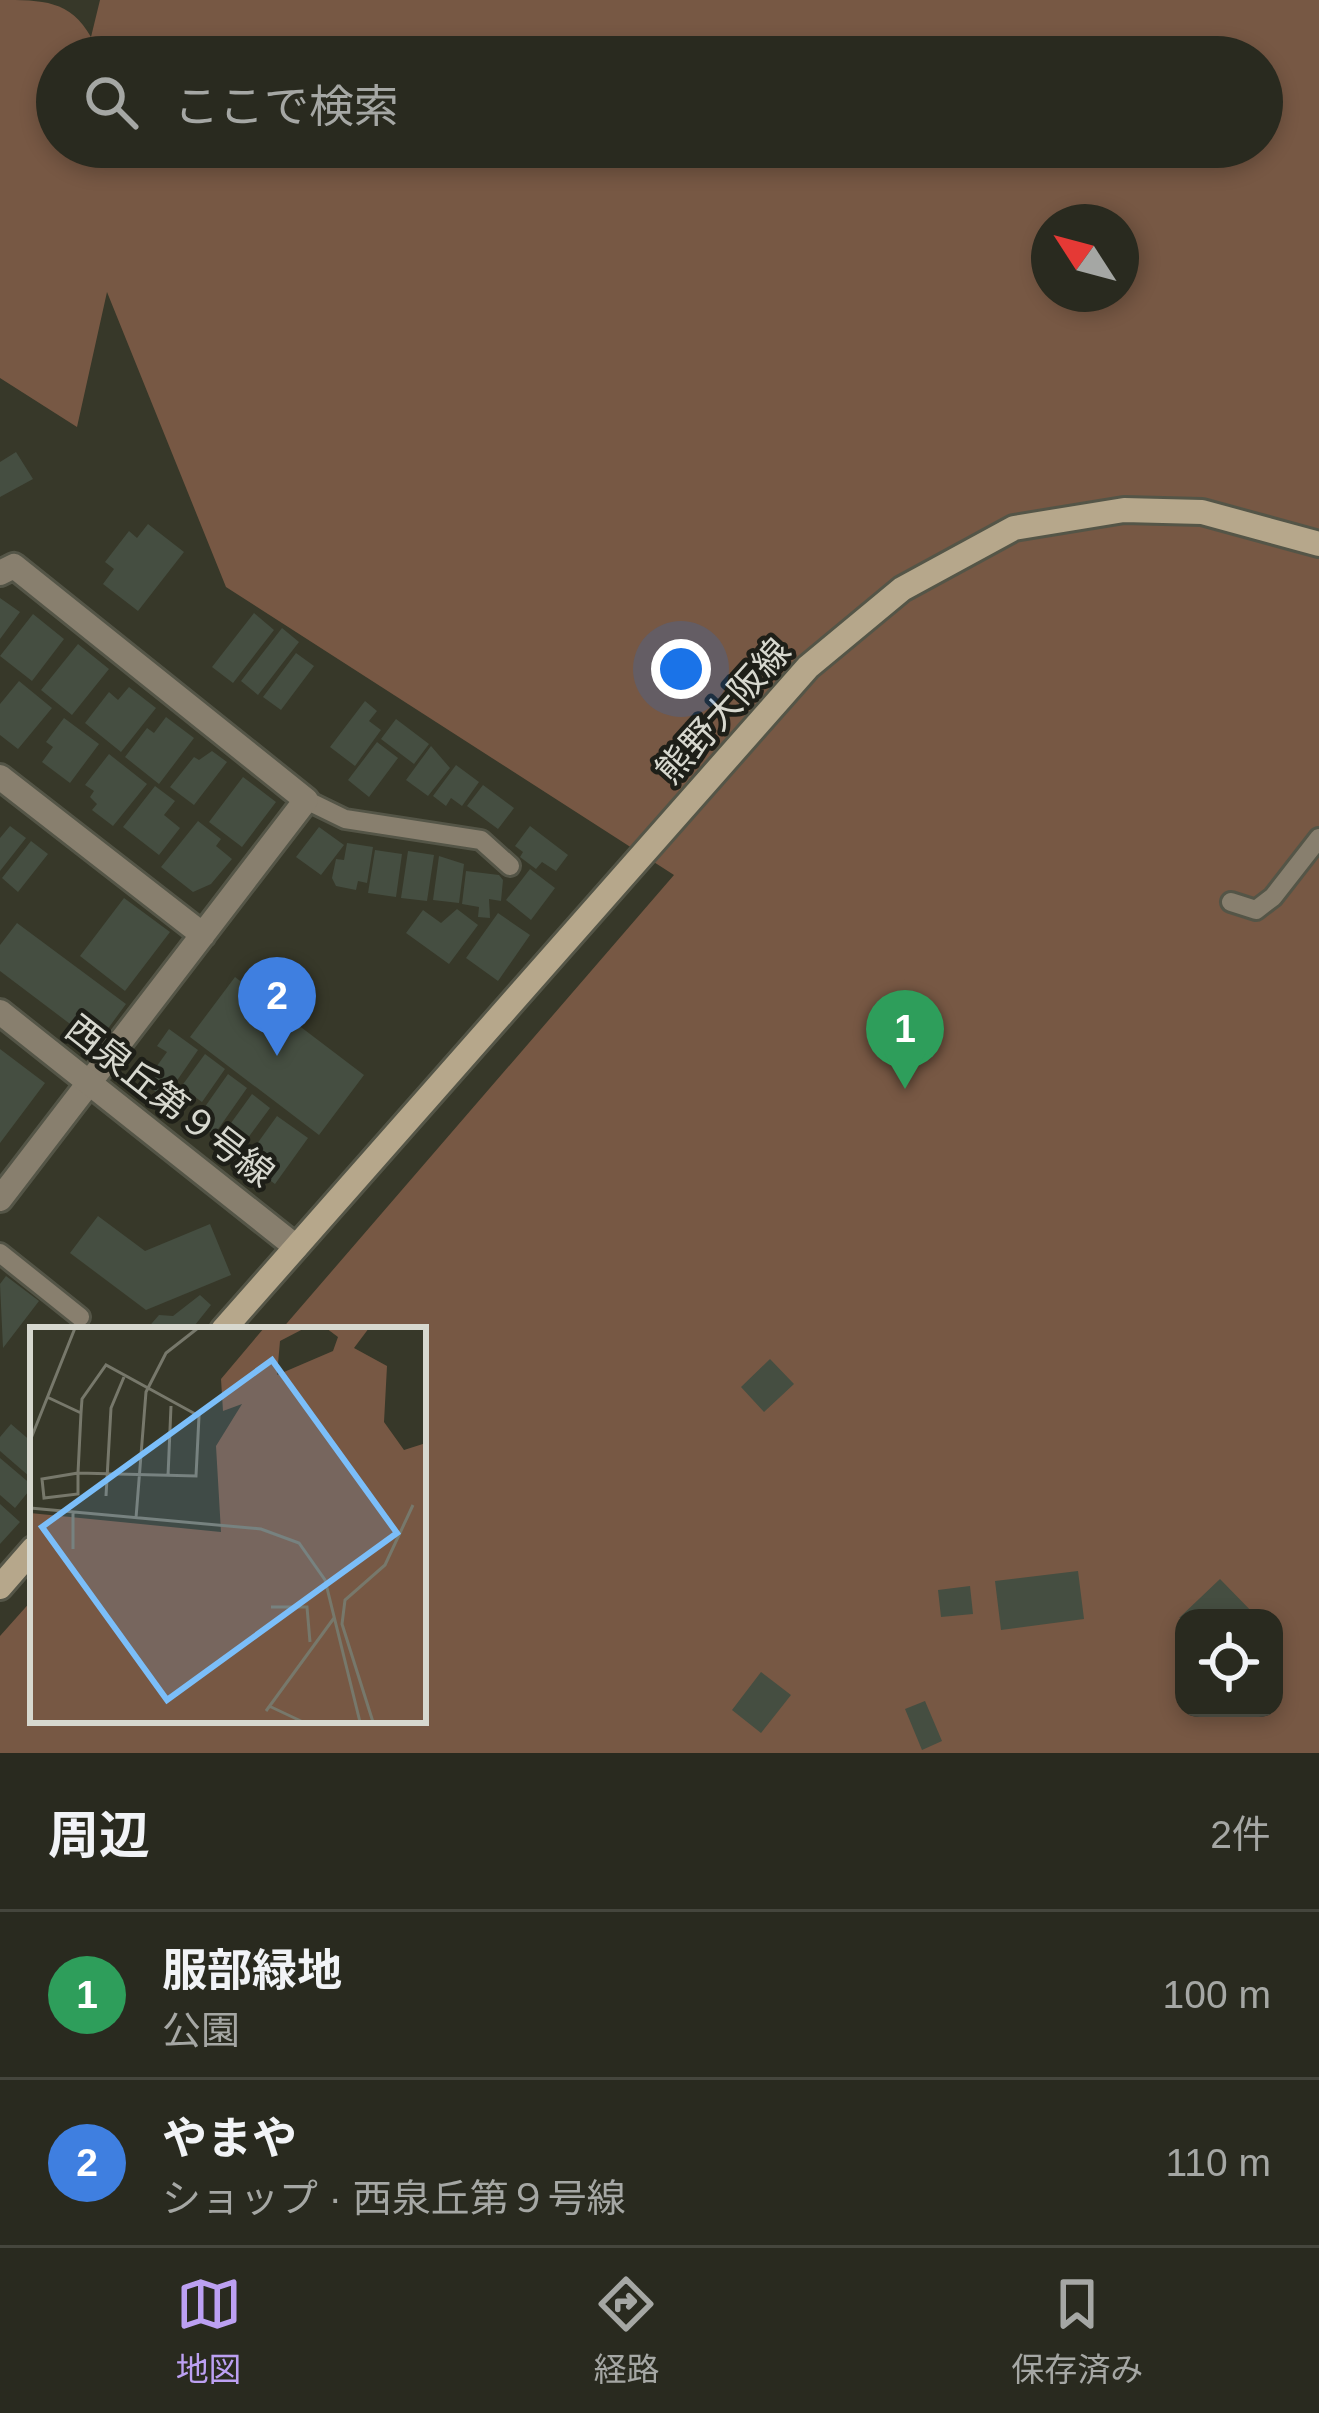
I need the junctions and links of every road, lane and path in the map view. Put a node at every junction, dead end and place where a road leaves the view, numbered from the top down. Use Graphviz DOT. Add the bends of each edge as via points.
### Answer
graph roads {
  1 [pos="1319,544"];
  2 [pos="0,573"];
  3 [pos="0,777"];
  4 [pos="306,800"];
  5 [pos="1319,838"];
  6 [pos="510,866"];
  7 [pos="1232,902"];
  8 [pos="203,935"];
  9 [pos="0,1012"];
  10 [pos="90,1084"];
  11 [pos="0,1199"];
  12 [pos="296,1247"];
  13 [pos="0,1253"];
  14 [pos="80,1317"];
  15 [pos="226,1327"];
  16 [pos="30,1552"];
  17 [pos="0,1586"];
  1 -- 12 [label="main road, 熊野大阪線" via="1202,512 1124,510 1014,528 902,589 808,667"];
  2 -- 4 [label="street" via="14,566"];
  3 -- 8 [label="street"];
  4 -- 6 [label="lane" via="345,819 481,840"];
  4 -- 8 [label="street"];
  5 -- 7 [label="lane" via="1274,897 1256,910"];
  8 -- 10 [label="street"];
  9 -- 10 [label="street, 西泉丘第９号線"];
  10 -- 11 [label="street"];
  10 -- 12 [label="street, 西泉丘第９号線"];
  12 -- 15 [label="main road, 熊野大阪線"];
  13 -- 14 [label="lane"];
  16 -- 17 [label="main road"];
}
